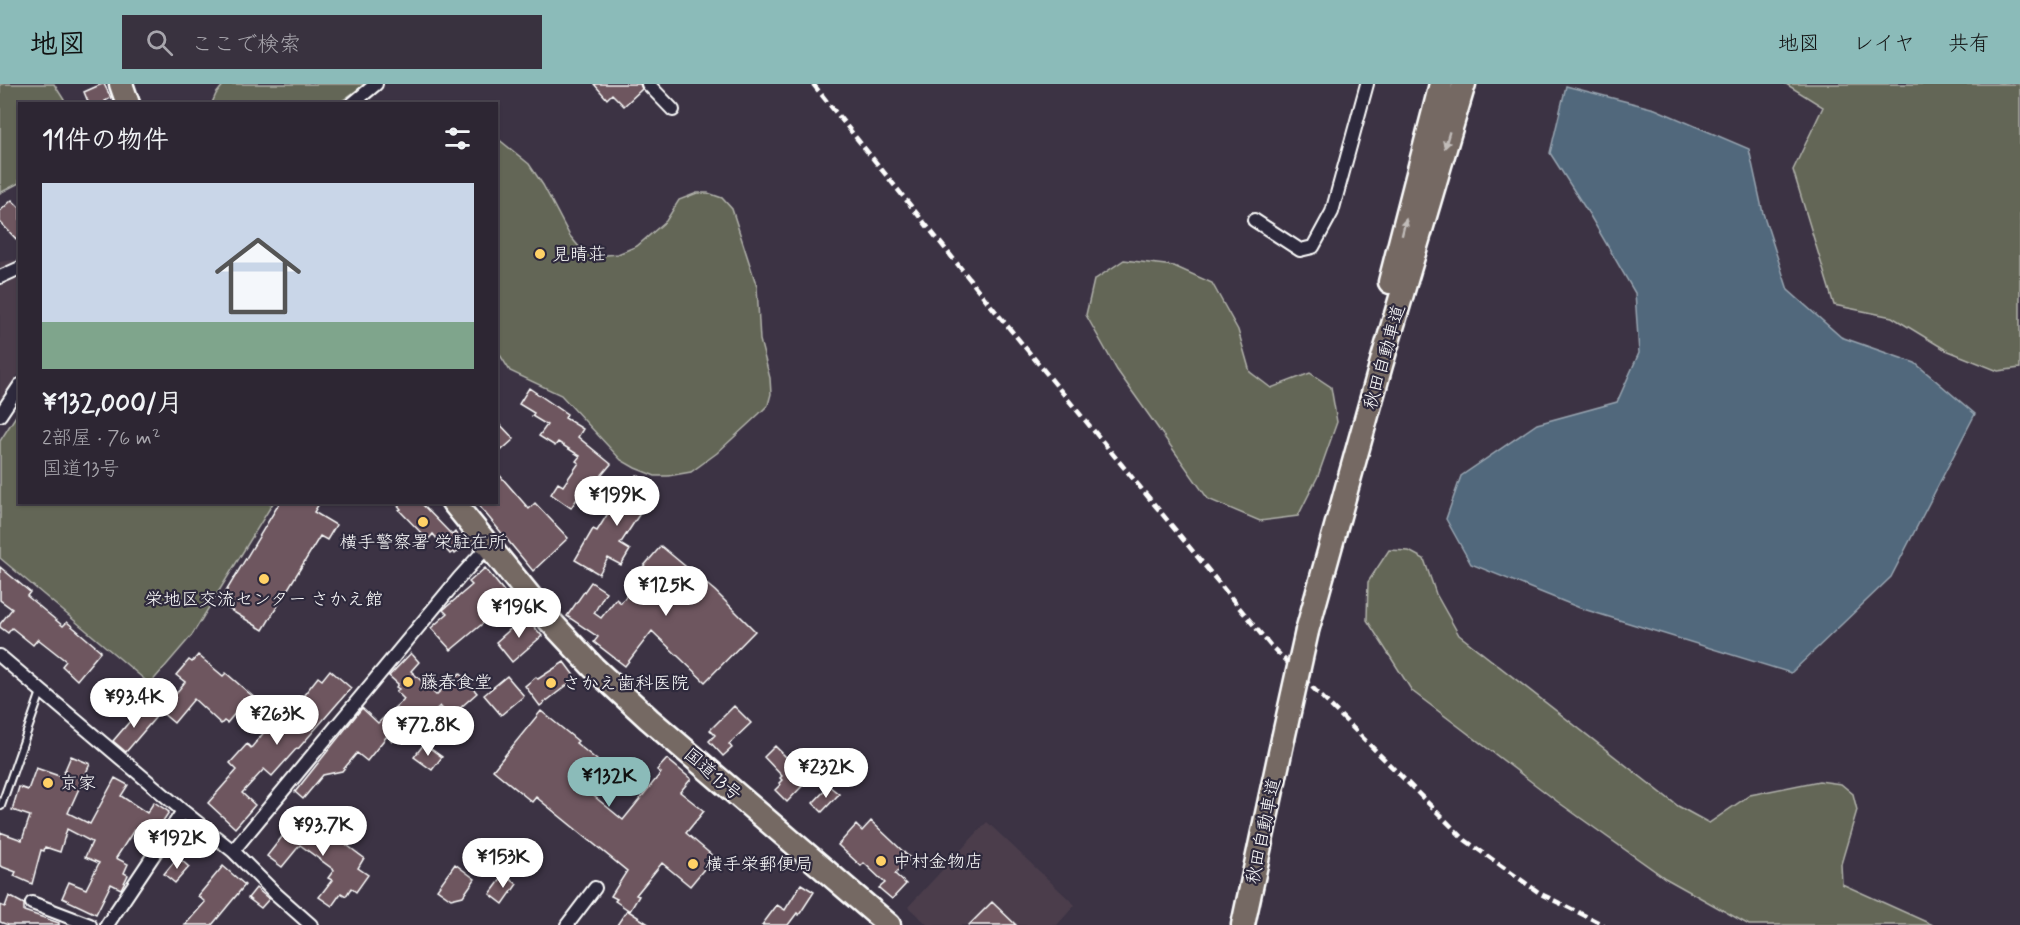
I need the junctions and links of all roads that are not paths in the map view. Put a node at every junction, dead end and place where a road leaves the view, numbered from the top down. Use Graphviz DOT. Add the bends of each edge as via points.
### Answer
graph roads {
  1 [pos="121,84"];
  2 [pos="376,84"];
  3 [pos="648,84"];
  4 [pos="1367,84"];
  5 [pos="1441,84"];
  6 [pos="1464,84"];
  7 [pos="127,102"];
  8 [pos="354,102"];
  9 [pos="673,110"];
  10 [pos="1254,220"];
  11 [pos="18,269"];
  12 [pos="0,277"];
  13 [pos="18,388"];
  14 [pos="0,415"];
  15 [pos="455,504"];
  16 [pos="488,546"];
  17 [pos="1307,631"];
  18 [pos="0,656"];
  19 [pos="42,691"];
  20 [pos="1,806"];
  21 [pos="183,811"];
  22 [pos="233,851"];
  23 [pos="595,888"];
  24 [pos="32,903"];
  25 [pos="90,925"];
  26 [pos="107,925"];
  27 [pos="311,925"];
  28 [pos="567,925"];
  29 [pos="890,925"];
  30 [pos="1243,925"];
  1 -- 7 [label="highway"];
  2 -- 8 [label="street"];
  3 -- 9 [label="street"];
  4 -- 10 [label="street" via="1332,212 1313,247 1300,250"];
  17 -- 5 [label="highway, 秋田自動車道, one-way" via="1368,368"];
  6 -- 17 [label="highway, 秋田自動車道, one-way"];
  11 -- 12 [label="street"];
  13 -- 14 [label="street"];
  15 -- 16 [label="highway, 国道13号"];
  16 -- 22 [label="street"];
  16 -- 29 [label="highway, 国道13号" via="594,668"];
  17 -- 30 [label="highway, 秋田自動車道, bridge"];
  18 -- 19 [label="street"];
  19 -- 20 [label="lane"];
  19 -- 21 [label="street"];
  21 -- 22 [label="street"];
  21 -- 26 [label="street"];
  22 -- 27 [label="street"];
  23 -- 28 [label="street"];
  24 -- 25 [label="street"];
}
